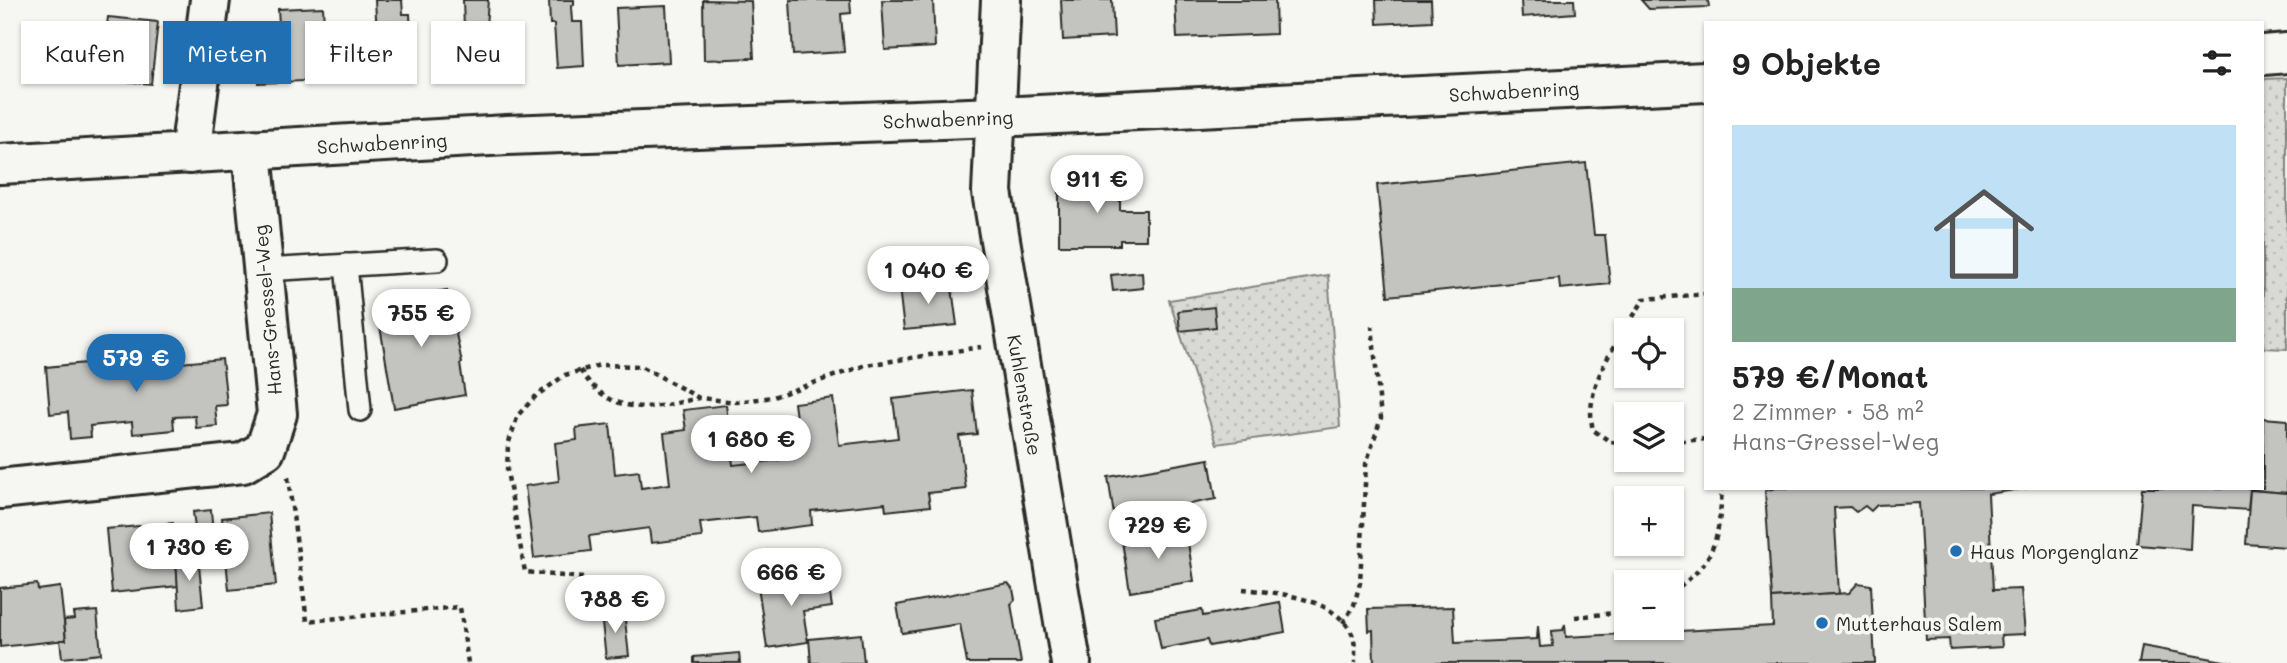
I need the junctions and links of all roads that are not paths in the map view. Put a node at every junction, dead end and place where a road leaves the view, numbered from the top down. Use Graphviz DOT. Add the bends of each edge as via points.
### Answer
graph roads {
  1 [pos="210,0"];
  2 [pos="1001,0"];
  3 [pos="2287,54"];
  4 [pos="2264,55"];
  5 [pos="1704,82"];
  6 [pos="996,117"];
  7 [pos="252,151"];
  8 [pos="190,154"];
  9 [pos="0,164"];
  10 [pos="437,260"];
  11 [pos="345,265"];
  12 [pos="264,270"];
  13 [pos="360,410"];
  14 [pos="0,489"];
  15 [pos="1071,663"];
  1 -- 8 [label="street"];
  2 -- 6 [label="street, Kuhlenstraße"];
  3 -- 4 [label="street"];
  5 -- 6 [label="street, Schwabenring"];
  6 -- 7 [label="street, Schwabenring" via="507,135"];
  6 -- 15 [label="street, Kuhlenstraße" via="992,191"];
  7 -- 8 [label="street, Schwabenring"];
  7 -- 12 [label="street, Hans-Gressel-Weg"];
  8 -- 9 [label="street, Schwabenring"];
  10 -- 11 [label="lane"];
  11 -- 12 [label="lane"];
  11 -- 13 [label="lane"];
  12 -- 14 [label="street, Hans-Gressel-Weg" via="277,414 265,450 243,463"];
}
